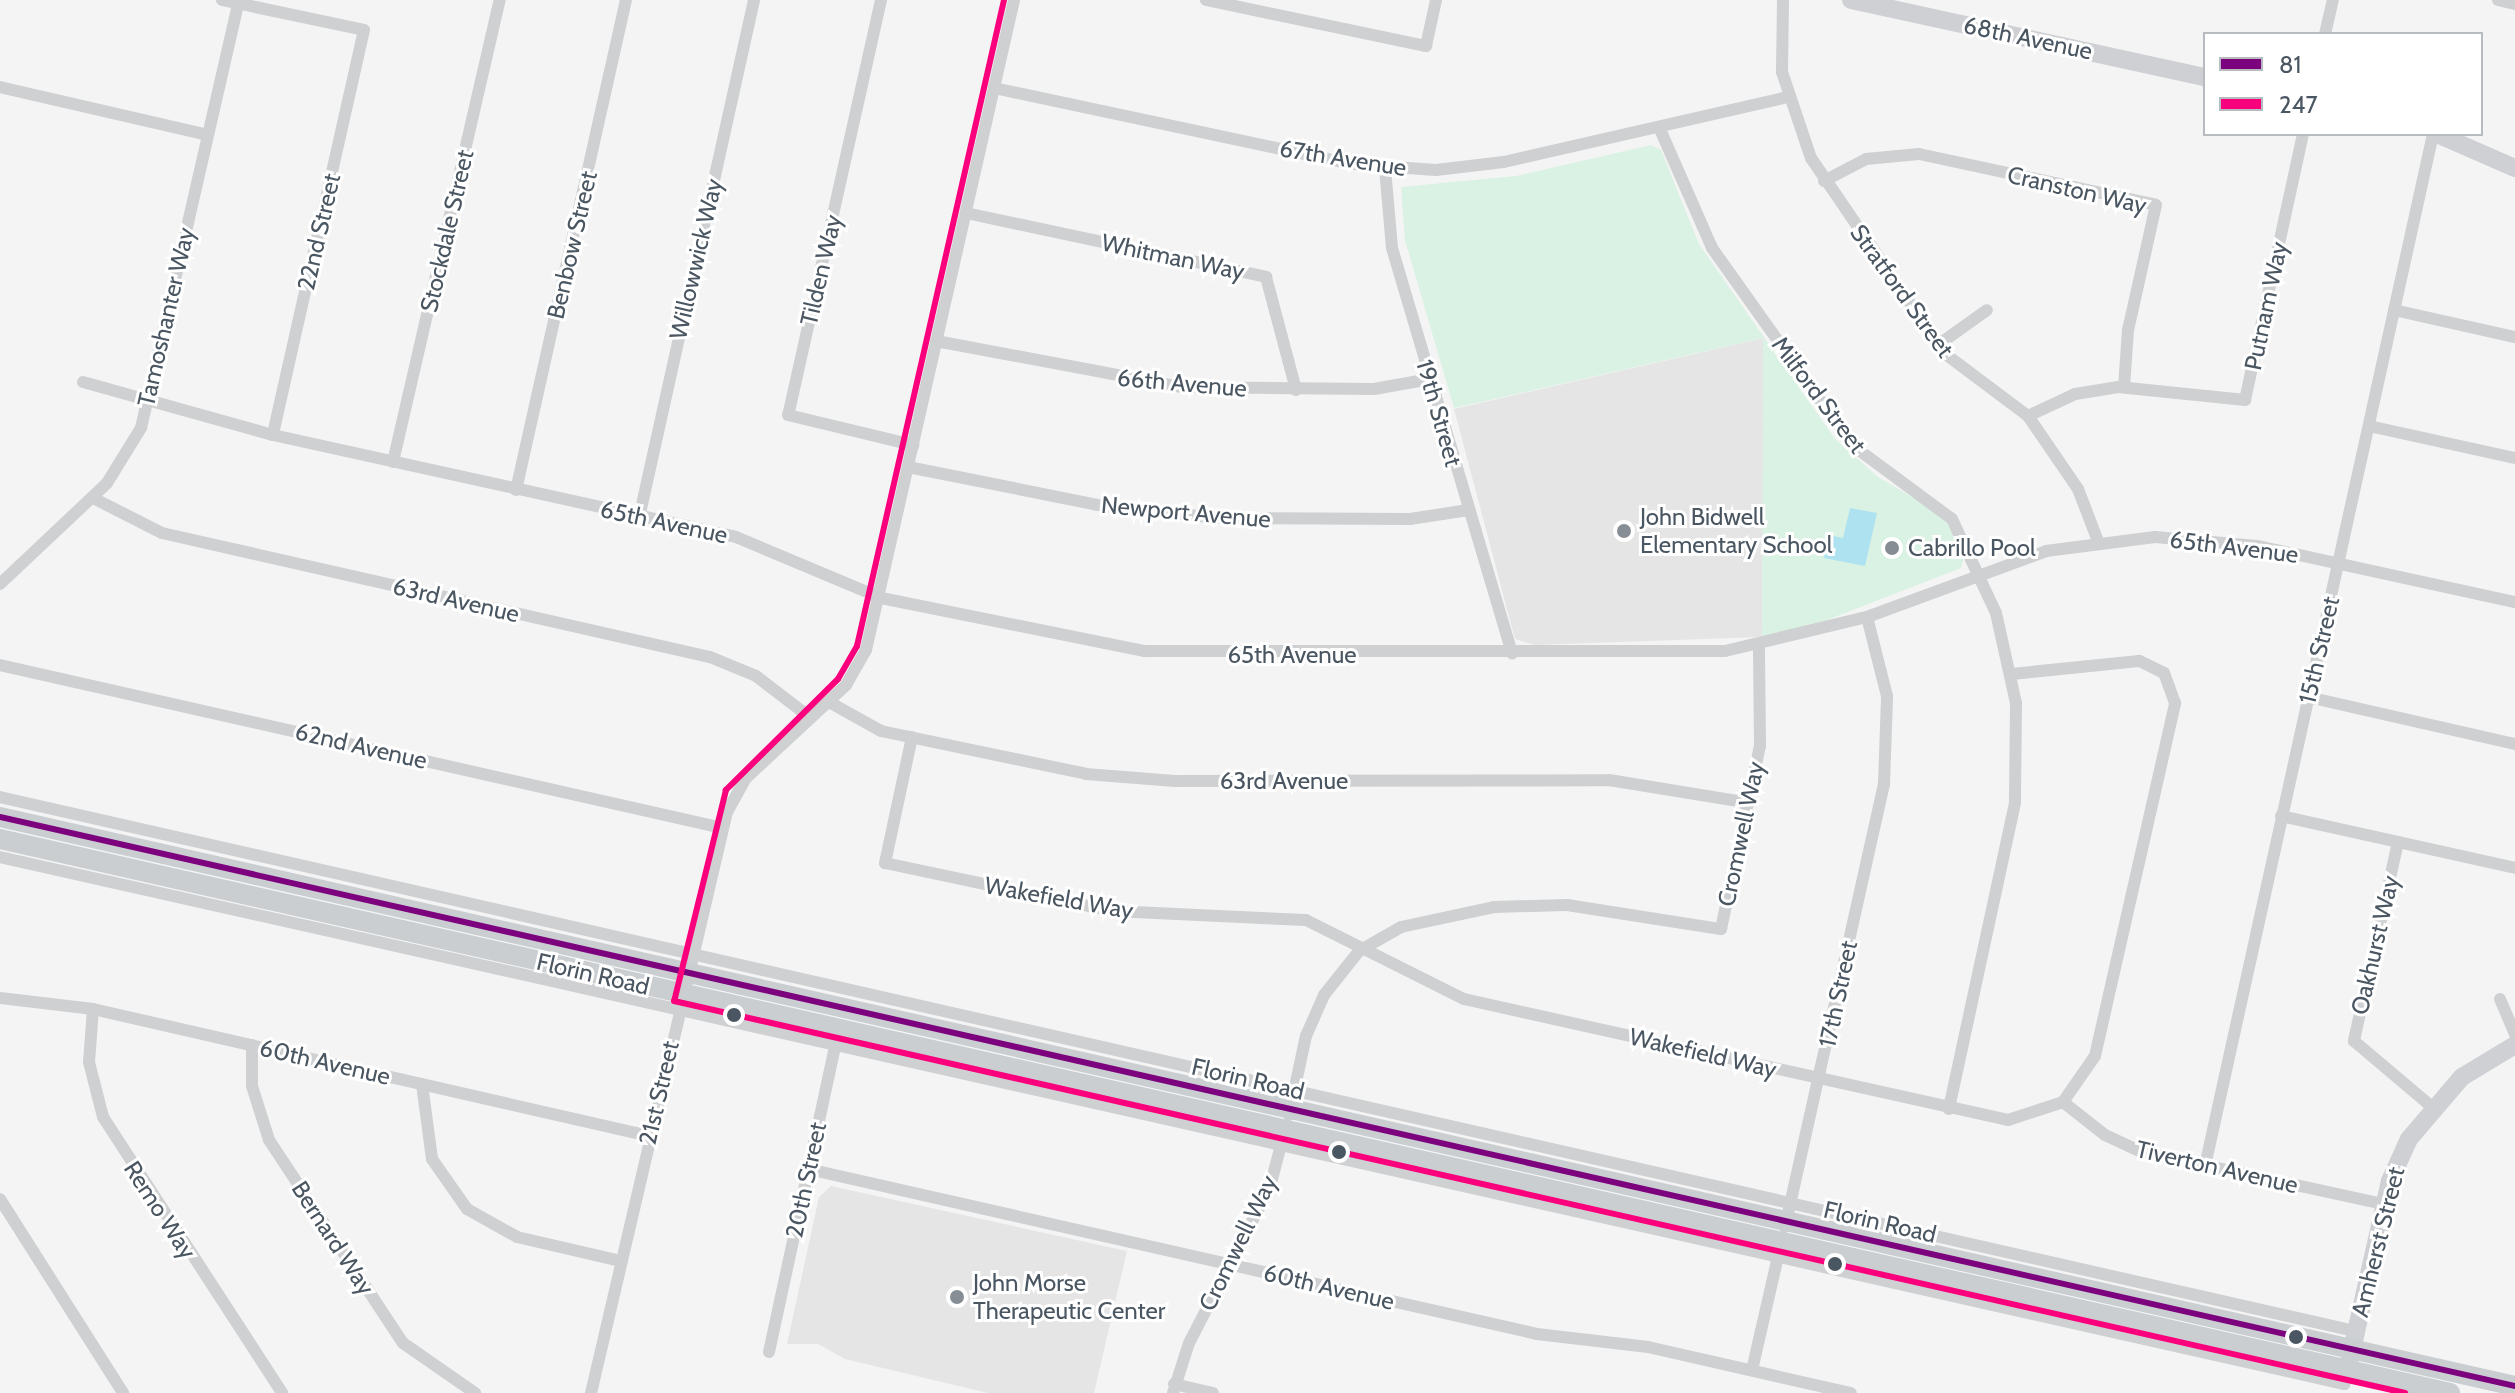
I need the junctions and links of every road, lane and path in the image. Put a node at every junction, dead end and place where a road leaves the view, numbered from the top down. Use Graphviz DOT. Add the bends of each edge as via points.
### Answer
graph roads {
  1 [pos="222,0"];
  2 [pos="500,0"];
  3 [pos="626,0"];
  4 [pos="754,0"];
  5 [pos="881,0"];
  6 [pos="1014,0"];
  7 [pos="1206,0"];
  8 [pos="1436,0"];
  9 [pos="1783,0"];
  10 [pos="1851,0"];
  11 [pos="2333,0"];
  12 [pos="2498,0"];
  13 [pos="238,2"];
  14 [pos="2515,4"];
  15 [pos="2325,32"];
  16 [pos="2203,77"];
  17 [pos="0,87"];
  18 [pos="994,88"];
  19 [pos="1787,97"];
  20 [pos="1659,127"];
  21 [pos="208,135"];
  22 [pos="2303,136"];
  23 [pos="2435,136"];
  24 [pos="2440,136"];
  25 [pos="1385,168"];
  26 [pos="2515,168"];
  27 [pos="1824,181"];
  28 [pos="966,213"];
  29 [pos="1987,310"];
  30 [pos="2394,310"];
  31 [pos="2515,337"];
  32 [pos="936,341"];
  33 [pos="1938,345"];
  34 [pos="1430,379"];
  35 [pos="83,382"];
  36 [pos="2124,387"];
  37 [pos="1296,390"];
  38 [pos="145,403"];
  39 [pos="2028,416"];
  40 [pos="2369,426"];
  41 [pos="273,435"];
  42 [pos="913,445"];
  43 [pos="2515,458"];
  44 [pos="393,462"];
  45 [pos="908,467"];
  46 [pos="516,490"];
  47 [pos="93,498"];
  48 [pos="1468,510"];
  49 [pos="639,518"];
  50 [pos="2098,541"];
  51 [pos="2339,563"];
  52 [pos="1981,572"];
  53 [pos="0,584"];
  54 [pos="881,598"];
  55 [pos="2515,602"];
  56 [pos="1867,617"];
  57 [pos="1759,647"];
  58 [pos="1512,654"];
  59 [pos="0,665"];
  60 [pos="2012,674"];
  61 [pos="2308,697"];
  62 [pos="829,702"];
  63 [pos="811,718"];
  64 [pos="912,737"];
  65 [pos="2515,744"];
  66 [pos="0,797"];
  67 [pos="1749,803"];
  68 [pos="2281,816"];
  69 [pos="0,817"];
  70 [pos="722,828"];
  71 [pos="0,839"];
  72 [pos="2398,842"];
  73 [pos="0,857"];
  74 [pos="2515,868"];
  75 [pos="1365,946"];
  76 [pos="689,963"];
  77 [pos="0,998"];
  78 [pos="2500,999"];
  79 [pos="680,1002"];
  80 [pos="844,1008"];
  81 [pos="93,1009"];
  82 [pos="2515,1034"];
  83 [pos="837,1038"];
  84 [pos="252,1045"];
  85 [pos="2515,1045"];
  86 [pos="1819,1079"];
  87 [pos="422,1084"];
  88 [pos="1292,1099"];
  89 [pos="2063,1102"];
  90 [pos="2432,1107"];
  91 [pos="1949,1109"];
  92 [pos="649,1136"];
  93 [pos="1283,1138"];
  94 [pos="2205,1166"];
  95 [pos="808,1169"];
  96 [pos="0,1199"];
  97 [pos="2384,1204"];
  98 [pos="1789,1211"];
  99 [pos="1779,1250"];
  100 [pos="621,1261"];
  101 [pos="1229,1264"];
  102 [pos="2354,1340"];
  103 [pos="769,1352"];
  104 [pos="1752,1370"];
  105 [pos="2344,1382"];
  106 [pos="2515,1386"];
  107 [pos="1173,1389"];
  108 [pos="123,1393"];
  109 [pos="282,1393"];
  110 [pos="475,1393"];
  111 [pos="591,1393"];
  112 [pos="1213,1393"];
  113 [pos="1851,1393"];
  114 [pos="2450,1393"];
  1 -- 13 [label="street"];
  2 -- 44 [label="street, Stockdale Street"];
  3 -- 46 [label="street, Benbow Street"];
  4 -- 49 [label="street, Willowwick Way"];
  5 -- 42 [label="street, Tilden Way" via="788,415"];
  6 -- 18 [label="street, 21st Street"];
  7 -- 8 [label="street" via="1426,46"];
  9 -- 19 [label="street, Stratford Street"];
  10 -- 16 [label="street, 68th Avenue"];
  11 -- 15 [label="street"];
  12 -- 14 [label="street"];
  13 -- 21 [label="street, Tamoshanter Way"];
  13 -- 41 [label="street, 22nd Street" via="364,30"];
  17 -- 21 [label="street"];
  18 -- 25 [label="street, 67th Avenue"];
  18 -- 28 [label="street, 21st Street"];
  19 -- 20 [label="street, 67th Avenue"];
  19 -- 27 [label="street, Stratford Street"];
  20 -- 25 [label="street, 67th Avenue" via="1504,162"];
  20 -- 52 [label="street, Milford Street" via="1712,248 1840,430 1868,459 1941,506"];
  21 -- 38 [label="street, Tamoshanter Way"];
  22 -- 36 [label="street, Putnam Way" via="2245,400"];
  23 -- 30 [label="street, 15th Street"];
  24 -- 26 [label="street"];
  25 -- 34 [label="street, 19th Street" via="1392,248"];
  27 -- 33 [label="street, Stratford Street"];
  27 -- 36 [label="street, Cranston Way" via="1866,159 1919,154 2156,205 2128,330"];
  28 -- 32 [label="street, 21st Street"];
  28 -- 37 [label="street, Whitman Way" via="1266,277"];
  29 -- 33 [label="street"];
  30 -- 31 [label="street"];
  30 -- 40 [label="street, 15th Street"];
  32 -- 37 [label="street, 66th Avenue" via="1132,381"];
  32 -- 42 [label="street, 21st Street"];
  33 -- 39 [label="street, Stratford Street"];
  34 -- 37 [label="street, 66th Avenue"];
  34 -- 48 [label="street, 19th Street"];
  35 -- 38 [label="street, 65th Avenue"];
  36 -- 39 [label="street, Putnam Way" via="2075,394"];
  38 -- 41 [label="street, 65th Avenue"];
  38 -- 47 [label="street, Tamoshanter Way" via="131,449"];
  39 -- 50 [label="street, Stratford Street" via="2078,489"];
  40 -- 43 [label="street"];
  40 -- 51 [label="street, 15th Street"];
  41 -- 44 [label="street, 65th Avenue"];
  42 -- 45 [label="street, 21st Street"];
  44 -- 46 [label="street, 65th Avenue"];
  45 -- 48 [label="street, Newport Avenue" via="1191,516 1410,519"];
  45 -- 54 [label="street, 21st Street"];
  46 -- 49 [label="street, 65th Avenue"];
  47 -- 53 [label="street, Tamoshanter Way"];
  47 -- 63 [label="street, 63rd Avenue" via="162,533 710,657 756,676"];
  48 -- 58 [label="street, 19th Street"];
  49 -- 54 [label="street, 65th Avenue" via="759,544 831,582"];
  50 -- 51 [label="street, 65th Avenue" via="2224,540"];
  50 -- 52 [label="street, 65th Avenue"];
  51 -- 55 [label="street, 65th Avenue"];
  51 -- 61 [label="street, 15th Street"];
  52 -- 56 [label="street, 65th Avenue"];
  52 -- 60 [label="street, Milford Street"];
  54 -- 58 [label="street, 65th Avenue" via="1145,651"];
  54 -- 62 [label="street, 21st Street" via="859,668"];
  56 -- 57 [label="street, 65th Avenue"];
  56 -- 86 [label="street, 17th Street" via="1885,683 1888,751"];
  57 -- 58 [label="street, 65th Avenue"];
  57 -- 67 [label="street, Cromwell Way" via="1761,724"];
  59 -- 70 [label="street, 62nd Avenue"];
  60 -- 89 [label="street" via="2139,661 2164,673 2174,693 2095,1056"];
  60 -- 91 [label="street, Milford Street" via="2015,803"];
  61 -- 65 [label="street"];
  61 -- 68 [label="street, 15th Street"];
  62 -- 63 [label="street, 21st Street"];
  62 -- 64 [label="street, 63rd Avenue" via="862,723"];
  63 -- 70 [label="street, 21st Street" via="745,779"];
  64 -- 67 [label="street, 63rd Avenue" via="1131,779 1620,780"];
  64 -- 75 [label="street, Wakefield Way" via="885,863 1087,907 1306,920"];
  66 -- 76 [label="street, Florin Road"];
  67 -- 75 [label="street, Cromwell Way" via="1721,929 1603,907 1530,905 1420,920"];
  68 -- 72 [label="street"];
  68 -- 94 [label="street, 15th Street"];
  69 -- 76 [label="main road, Florin Road"];
  70 -- 76 [label="street, 21st Street"];
  71 -- 79 [label="main road, Florin Road"];
  72 -- 74 [label="street"];
  72 -- 90 [label="street, Oakhurst Way" via="2354,1041"];
  73 -- 79 [label="street, Florin Road"];
  75 -- 86 [label="street, Wakefield Way" via="1422,984 1464,999"];
  75 -- 88 [label="street, Cromwell Way" via="1315,1014"];
  76 -- 79 [label="street, 21st Street"];
  76 -- 80 [label="main road, Florin Road"];
  76 -- 88 [label="street, Florin Road"];
  77 -- 81 [label="street, 60th Avenue"];
  78 -- 82 [label="street"];
  79 -- 83 [label="main road, Florin Road"];
  79 -- 92 [label="street, 21st Street"];
  80 -- 83 [label="street, 20th Street"];
  80 -- 88 [label="main road, Florin Road"];
  81 -- 84 [label="street, 60th Avenue"];
  81 -- 109 [label="street, Remo Way" via="89,1062 103,1117"];
  83 -- 93 [label="main road, Florin Road"];
  83 -- 95 [label="street, 20th Street"];
  84 -- 87 [label="street, 60th Avenue"];
  84 -- 110 [label="street, Bernard Way" via="255,1106 269,1140 403,1343"];
  85 -- 90 [label="street, Amherst Street"];
  86 -- 91 [label="street, Wakefield Way"];
  86 -- 98 [label="street, 17th Street"];
  87 -- 92 [label="street, 60th Avenue"];
  87 -- 100 [label="street" via="432,1159 467,1209 517,1237"];
  88 -- 93 [label="street, Cromwell Way"];
  88 -- 98 [label="main road, Florin Road"];
  89 -- 91 [label="street, Wakefield Way" via="2008,1120"];
  89 -- 94 [label="street, Tiverton Avenue" via="2122,1144"];
  90 -- 97 [label="street, Amherst Street" via="2400,1158"];
  92 -- 100 [label="street, 21st Street"];
  93 -- 99 [label="main road, Florin Road"];
  93 -- 101 [label="street, Cromwell Way" via="1270,1187"];
  94 -- 97 [label="street, Tiverton Avenue"];
  95 -- 101 [label="street, 60th Avenue"];
  95 -- 103 [label="street, 20th Street"];
  96 -- 108 [label="street"];
  97 -- 102 [label="street, Amherst Street"];
  98 -- 99 [label="street, 17th Street"];
  98 -- 102 [label="main road, Florin Road"];
  99 -- 104 [label="street, 17th Street"];
  99 -- 105 [label="main road, Florin Road"];
  100 -- 111 [label="street, 21st Street"];
  101 -- 104 [label="street, 60th Avenue" via="1537,1334 1648,1347"];
  101 -- 107 [label="street, Cromwell Way"];
  102 -- 105 [label="street, Amherst Street"];
  102 -- 106 [label="main road, Florin Road"];
  104 -- 113 [label="street, 60th Avenue"];
  105 -- 114 [label="main road, Florin Road"];
  107 -- 112 [label="street"];
}
